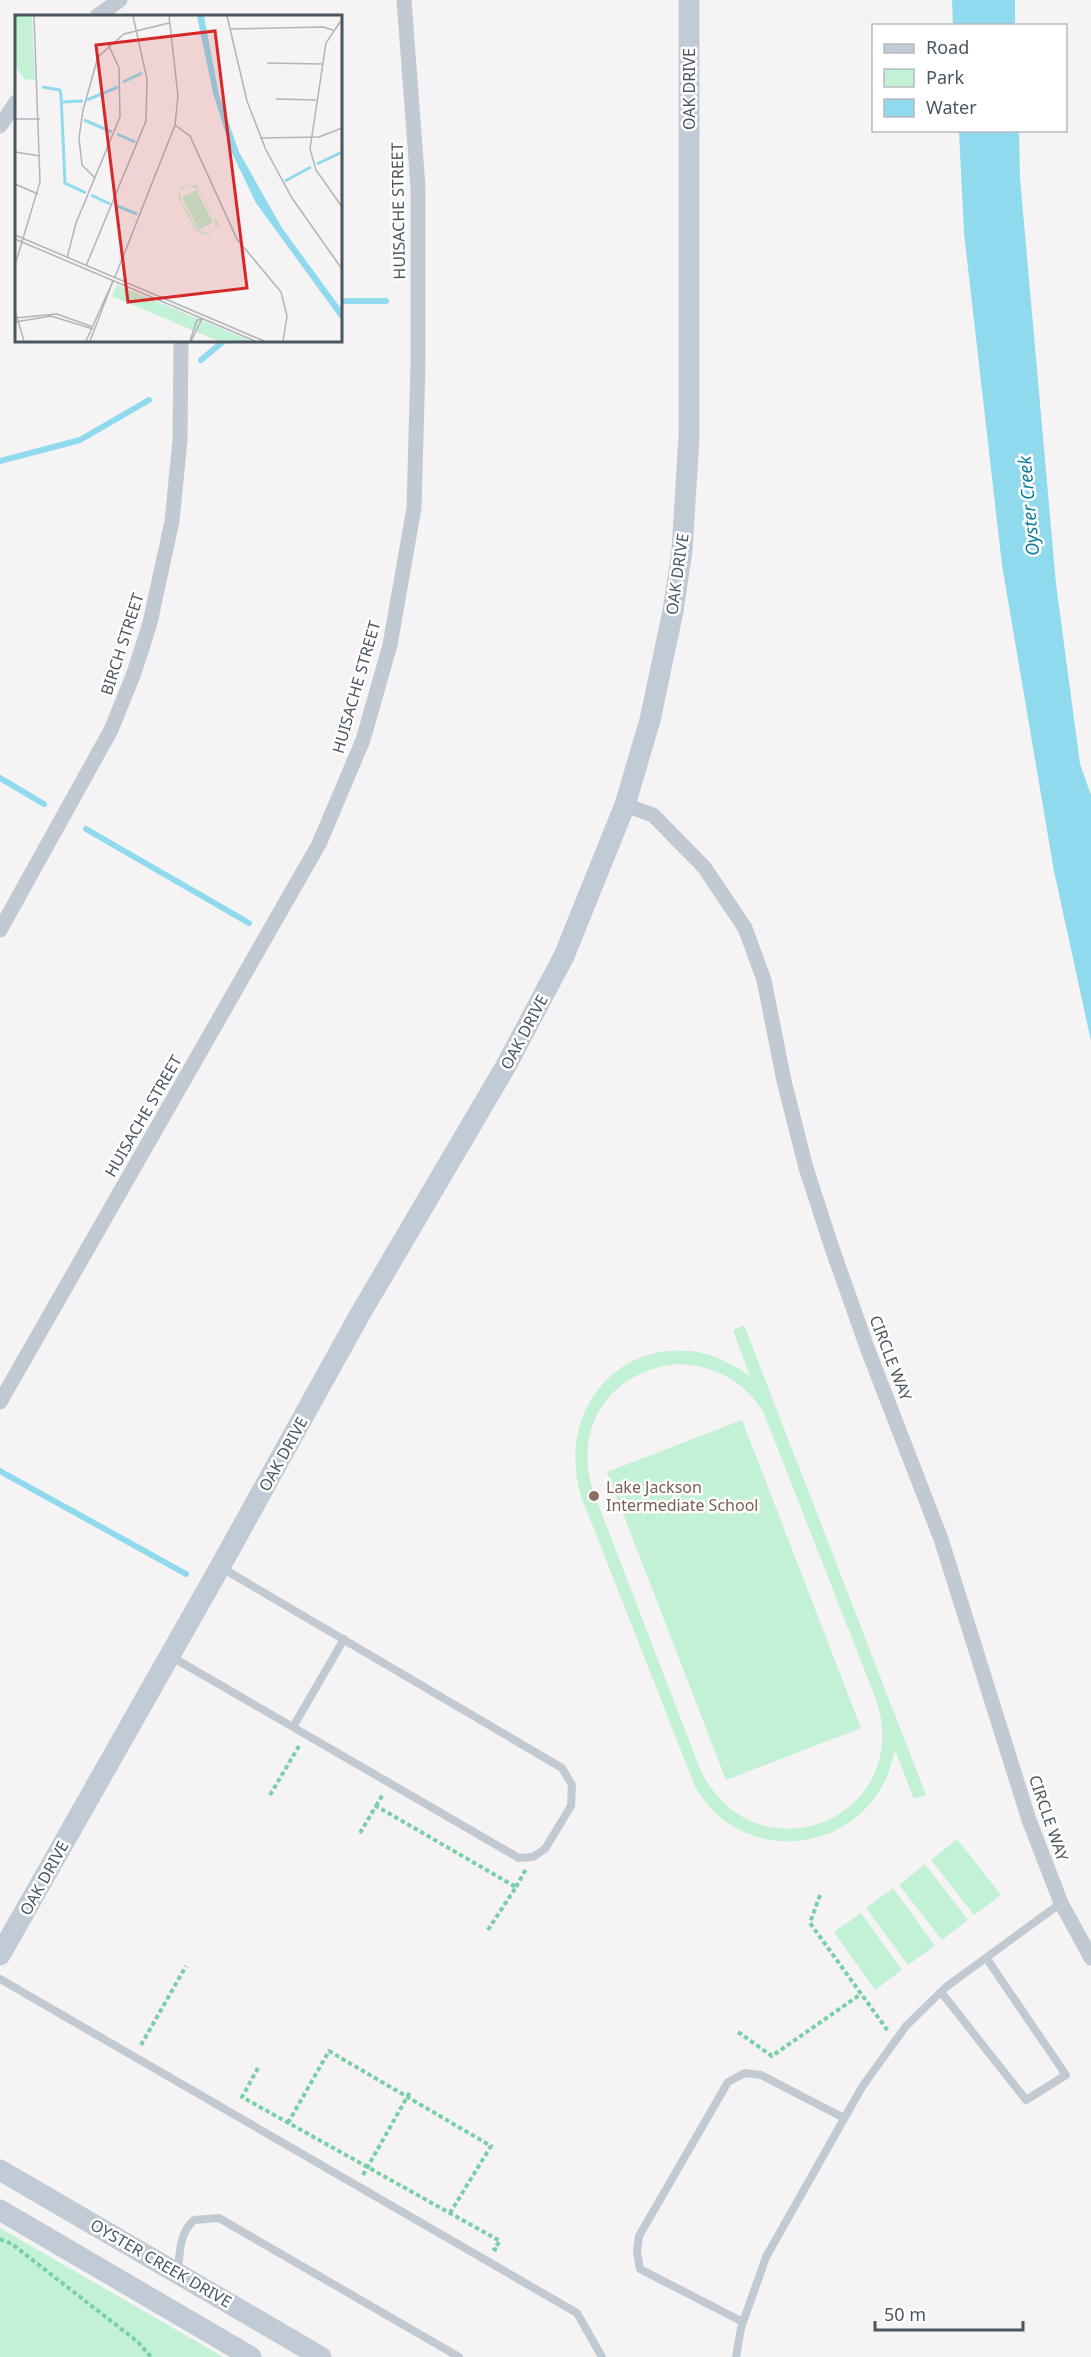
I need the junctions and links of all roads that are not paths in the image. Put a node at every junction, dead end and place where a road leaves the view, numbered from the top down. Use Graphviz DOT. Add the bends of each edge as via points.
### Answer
graph roads {
  1 [pos="404,0"];
  2 [pos="689,0"];
  3 [pos="15,104"];
  4 [pos="0,126"];
  5 [pos="181,342"];
  6 [pos="625,805"];
  7 [pos="0,930"];
  8 [pos="0,1402"];
  9 [pos="220,1567"];
  10 [pos="344,1639"];
  11 [pos="169,1656"];
  12 [pos="293,1727"];
  13 [pos="1061,1903"];
  14 [pos="0,1955"];
  15 [pos="1091,1958"];
  16 [pos="987,1959"];
  17 [pos="0,1979"];
  18 [pos="941,1992"];
  19 [pos="844,2118"];
  20 [pos="0,2170"];
  21 [pos="0,2210"];
  22 [pos="178,2272"];
  23 [pos="743,2322"];
  24 [pos="251,2357"];
  25 [pos="321,2357"];
  26 [pos="459,2357"];
  27 [pos="602,2357"];
  28 [pos="736,2357"];
  1 -- 8 [label="street, HUISACHE STREET" via="418,187 414,508 390,645 363,741 319,844"];
  2 -- 6 [label="street, OAK DRIVE" via="689,437 682,551 650,720"];
  3 -- 4 [label="street"];
  5 -- 7 [label="street, BIRCH STREET" via="180,440 172,521 150,623 111,729"];
  6 -- 9 [label="street, OAK DRIVE" via="564,956 507,1064 359,1316"];
  6 -- 13 [label="street, CIRCLE WAY" via="653,815 704,867 745,928 764,980 787,1092 828,1236 941,1539 1029,1820"];
  9 -- 10 [label="lane"];
  9 -- 11 [label="street, OAK DRIVE"];
  10 -- 12 [label="lane"];
  10 -- 12 [label="lane" via="562,1768 572,1785 571,1806 545,1849 533,1857 519,1858"];
  11 -- 12 [label="lane"];
  11 -- 14 [label="street, OAK DRIVE"];
  13 -- 15 [label="street, CIRCLE WAY"];
  13 -- 16 [label="lane"];
  16 -- 18 [label="lane"];
  16 -- 18 [label="lane" via="1066,2074 1026,2100"];
  17 -- 27 [label="lane" via="577,2313"];
  18 -- 19 [label="lane" via="906,2026"];
  19 -- 23 [label="lane" via="766,2257"];
  19 -- 23 [label="lane" via="761,2075 745,2073 728,2082 639,2236 640,2269"];
  20 -- 22 [label="street, OYSTER CREEK DRIVE"];
  21 -- 24 [label="street"];
  22 -- 25 [label="street, OYSTER CREEK DRIVE"];
  22 -- 26 [label="lane" via="185,2228 194,2220 219,2218"];
  23 -- 28 [label="lane"];
}
